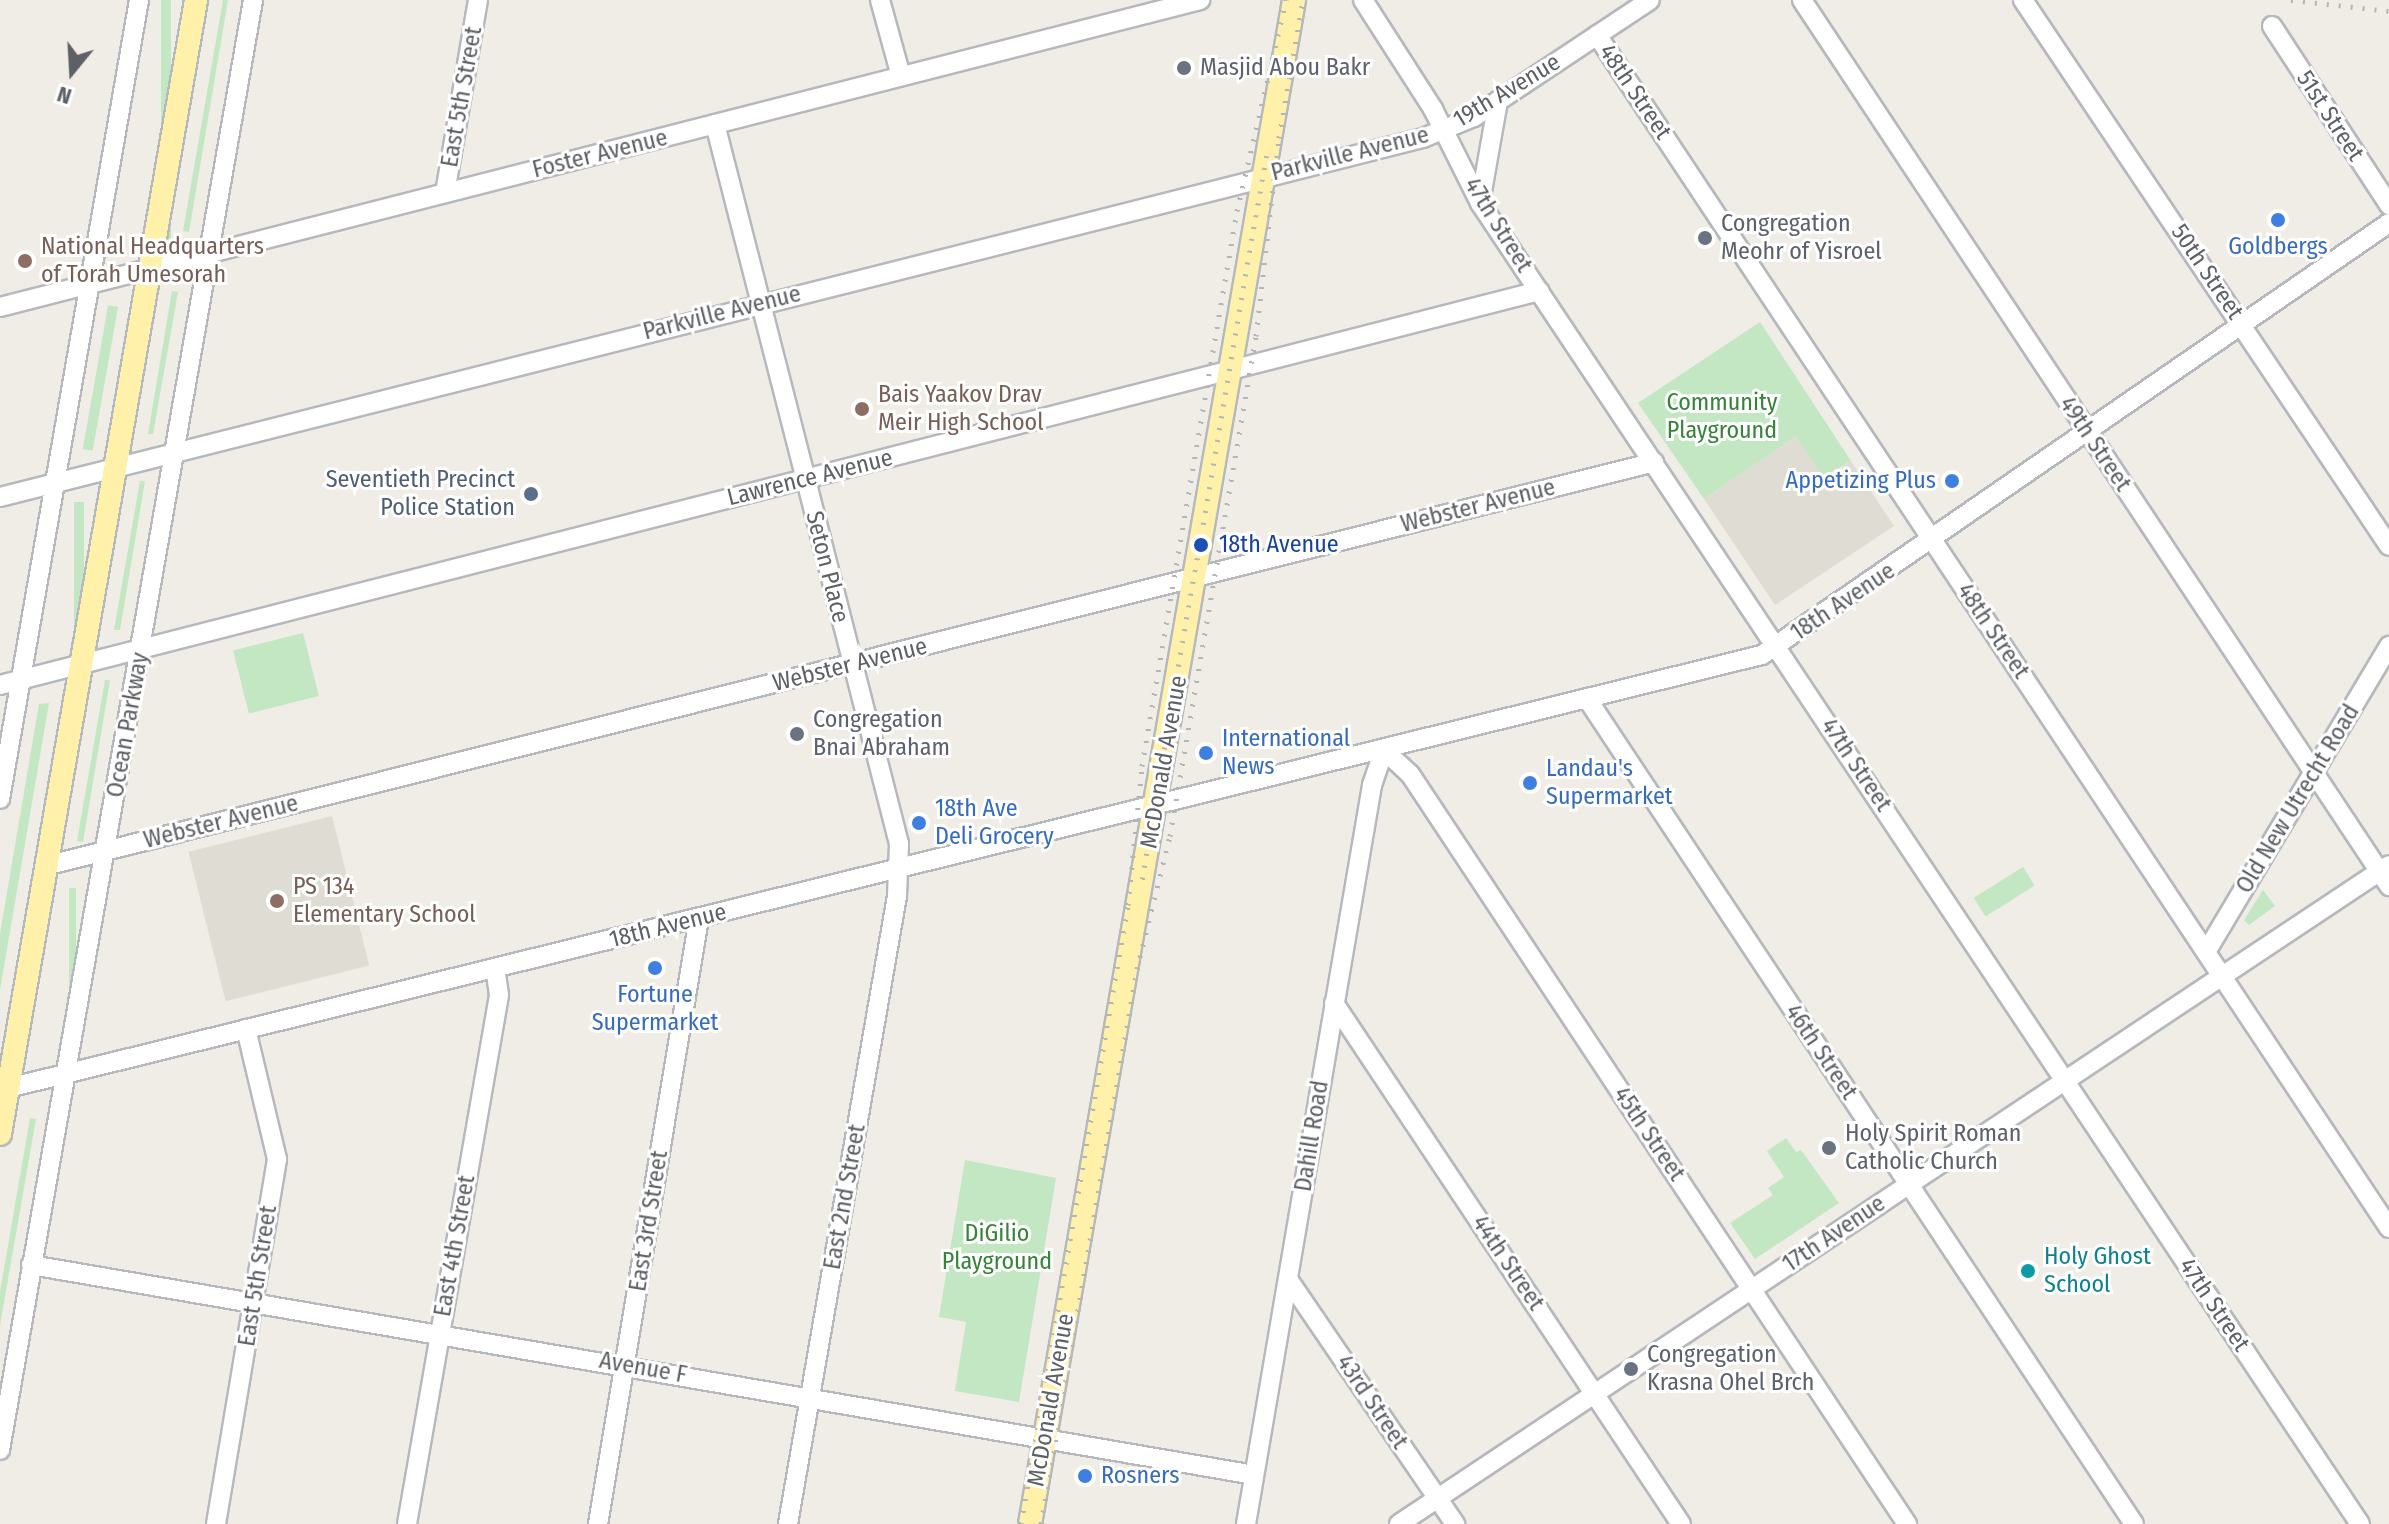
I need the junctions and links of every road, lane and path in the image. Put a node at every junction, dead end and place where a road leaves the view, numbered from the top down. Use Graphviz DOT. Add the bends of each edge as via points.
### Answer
graph roads {
  1 [pos="139,0"];
  2 [pos="196,0"];
  3 [pos="253,0"];
  4 [pos="478,0"];
  5 [pos="880,0"];
  6 [pos="1200,0"];
  7 [pos="1294,0"];
  8 [pos="1363,0"];
  9 [pos="1650,0"];
  10 [pos="1802,0"];
  11 [pos="2023,0"];
  12 [pos="2272,26"];
  13 [pos="1597,35"];
  14 [pos="901,76"];
  15 [pos="1498,101"];
  16 [pos="715,124"];
  17 [pos="1443,129"];
  18 [pos="1263,177"];
  19 [pos="445,193"];
  20 [pos="1480,203"];
  21 [pos="2389,205"];
  22 [pos="2389,223"];
  23 [pos="209,254"];
  24 [pos="149,269"];
  25 [pos="90,284"];
  26 [pos="1539,291"];
  27 [pos="760,303"];
  28 [pos="0,307"];
  29 [pos="2243,325"];
  30 [pos="1232,371"];
  31 [pos="2087,433"];
  32 [pos="175,452"];
  33 [pos="1654,462"];
  34 [pos="115,468"];
  35 [pos="805,479"];
  36 [pos="55,483"];
  37 [pos="0,497"];
  38 [pos="1932,540"];
  39 [pos="2389,546"];
  40 [pos="1196,579"];
  41 [pos="2389,646"];
  42 [pos="1777,647"];
  43 [pos="141,649"];
  44 [pos="852,664"];
  45 [pos="80,665"];
  46 [pos="20,680"];
  47 [pos="0,685"];
  48 [pos="1588,700"];
  49 [pos="1384,750"];
  50 [pos="2315,775"];
  51 [pos="0,799"];
  52 [pos="1157,805"];
  53 [pos="106,852"];
  54 [pos="45,866"];
  55 [pos="898,870"];
  56 [pos="2386,875"];
  57 [pos="699,918"];
  58 [pos="2206,952"];
  59 [pos="495,968"];
  60 [pos="2222,976"];
  61 [pos="1334,1003"];
  62 [pos="246,1029"];
  63 [pos="66,1074"];
  64 [pos="2066,1080"];
  65 [pos="4,1089"];
  66 [pos="0,1134"];
  67 [pos="1909,1185"];
  68 [pos="2389,1228"];
  69 [pos="31,1265"];
  70 [pos="1288,1279"];
  71 [pos="1751,1289"];
  72 [pos="254,1301"];
  73 [pos="440,1333"];
  74 [pos="626,1365"];
  75 [pos="1595,1395"];
  76 [pos="810,1398"];
  77 [pos="1044,1439"];
  78 [pos="0,1450"];
  79 [pos="1254,1475"];
  80 [pos="1438,1498"];
  81 [pos="216,1524"];
  82 [pos="407,1524"];
  83 [pos="598,1524"];
  84 [pos="788,1524"];
  85 [pos="1030,1524"];
  86 [pos="1246,1524"];
  87 [pos="1399,1524"];
  88 [pos="1455,1524"];
  89 [pos="1681,1524"];
  90 [pos="1907,1524"];
  91 [pos="2134,1524"];
  92 [pos="2360,1524"];
  1 -- 25 [label="street"];
  2 -- 24 [label="main road"];
  3 -- 23 [label="street, Ocean Parkway"];
  4 -- 19 [label="street, East 5th Street"];
  5 -- 14 [label="street"];
  6 -- 14 [label="street, Foster Avenue"];
  7 -- 18 [label="main road, McDonald Avenue"];
  8 -- 17 [label="street, 47th Street"];
  9 -- 13 [label="street, 19th Avenue"];
  10 -- 31 [label="street, 49th Street"];
  11 -- 29 [label="street, 50th Street"];
  12 -- 21 [label="street, 51st Street"];
  13 -- 15 [label="street, 19th Avenue"];
  13 -- 38 [label="street, 48th Street"];
  14 -- 16 [label="street, Foster Avenue"];
  15 -- 17 [label="street, 19th Avenue"];
  15 -- 20 [label="street"];
  16 -- 19 [label="street, Foster Avenue"];
  16 -- 27 [label="street, Seton Place"];
  17 -- 18 [label="street, Parkville Avenue"];
  17 -- 20 [label="street, 47th Street"];
  18 -- 27 [label="street, Parkville Avenue"];
  18 -- 30 [label="main road, McDonald Avenue"];
  19 -- 23 [label="street, Foster Avenue"];
  20 -- 26 [label="street, 47th Street"];
  22 -- 29 [label="street, 18th Avenue"];
  23 -- 24 [label="street, Foster Avenue"];
  23 -- 32 [label="street, Ocean Parkway"];
  24 -- 25 [label="street, Foster Avenue"];
  24 -- 34 [label="main road"];
  25 -- 28 [label="street, Foster Avenue"];
  25 -- 36 [label="street"];
  26 -- 30 [label="street, Lawrence Avenue"];
  26 -- 33 [label="street, 47th Street"];
  27 -- 32 [label="street, Parkville Avenue"];
  27 -- 35 [label="street, Seton Place"];
  29 -- 31 [label="street, 18th Avenue"];
  29 -- 39 [label="street, 50th Street"];
  30 -- 35 [label="street, Lawrence Avenue"];
  30 -- 40 [label="main road, McDonald Avenue"];
  31 -- 38 [label="street, 18th Avenue"];
  31 -- 50 [label="street, 49th Street"];
  32 -- 34 [label="street, Parkville Avenue"];
  32 -- 43 [label="street, Ocean Parkway"];
  33 -- 40 [label="street, Webster Avenue"];
  33 -- 42 [label="street, 47th Street"];
  34 -- 36 [label="street, Parkville Avenue"];
  34 -- 45 [label="main road"];
  35 -- 43 [label="street, Lawrence Avenue"];
  35 -- 44 [label="street, Seton Place"];
  36 -- 37 [label="street, Parkville Avenue"];
  36 -- 46 [label="street"];
  38 -- 42 [label="street, 18th Avenue"];
  38 -- 58 [label="street, 48th Street"];
  40 -- 44 [label="street, Webster Avenue"];
  40 -- 52 [label="main road, McDonald Avenue"];
  41 -- 50 [label="street, Old New Utrecht Road"];
  42 -- 48 [label="street, 18th Avenue" via="1751,659"];
  42 -- 64 [label="street, 47th Street"];
  43 -- 45 [label="street, Lawrence Avenue"];
  43 -- 53 [label="street, Ocean Parkway"];
  44 -- 53 [label="street, Webster Avenue"];
  44 -- 55 [label="street, Seton Place" via="899,844"];
  45 -- 46 [label="street, Lawrence Avenue"];
  45 -- 54 [label="main road"];
  46 -- 47 [label="street, Lawrence Avenue"];
  46 -- 51 [label="street"];
  48 -- 49 [label="street, 18th Avenue"];
  48 -- 67 [label="street, 46th Street"];
  49 -- 52 [label="street, 18th Avenue"];
  49 -- 61 [label="street, Dahill Road" via="1372,785"];
  49 -- 71 [label="street, 45th Street" via="1410,774"];
  50 -- 56 [label="street, 49th Street"];
  50 -- 58 [label="street, Old New Utrecht Road"];
  52 -- 55 [label="street, 18th Avenue"];
  52 -- 77 [label="main road, McDonald Avenue"];
  53 -- 54 [label="street, Webster Avenue"];
  53 -- 63 [label="street, Ocean Parkway"];
  54 -- 65 [label="main road"];
  55 -- 57 [label="street, 18th Avenue"];
  55 -- 76 [label="street, East 2nd Street"];
  56 -- 60 [label="street, 17th Avenue"];
  57 -- 59 [label="street, 18th Avenue"];
  57 -- 74 [label="street, East 3rd Street"];
  58 -- 60 [label="street, 48th Street"];
  59 -- 62 [label="street, 18th Avenue"];
  59 -- 73 [label="street, East 4th Street" via="499,995"];
  60 -- 64 [label="street, 17th Avenue"];
  60 -- 68 [label="street, 48th Street"];
  61 -- 70 [label="street, Dahill Road"];
  61 -- 75 [label="street, 44th Street"];
  62 -- 63 [label="street, 18th Avenue"];
  62 -- 72 [label="street, East 5th Street" via="277,1159"];
  63 -- 65 [label="street, 18th Avenue"];
  63 -- 69 [label="street, Ocean Parkway"];
  64 -- 67 [label="street, 17th Avenue"];
  64 -- 92 [label="street, 47th Street"];
  65 -- 66 [label="main road"];
  67 -- 71 [label="street, 17th Avenue"];
  67 -- 91 [label="street, 46th Street"];
  69 -- 72 [label="street, Avenue F"];
  69 -- 78 [label="street, Ocean Parkway"];
  70 -- 79 [label="street, Dahill Road"];
  70 -- 80 [label="street, 43rd Street"];
  71 -- 75 [label="street, 17th Avenue"];
  71 -- 90 [label="street, 45th Street"];
  72 -- 73 [label="street, Avenue F"];
  72 -- 81 [label="street, East 5th Street"];
  73 -- 74 [label="street, Avenue F"];
  73 -- 82 [label="street, East 4th Street"];
  74 -- 76 [label="street, Avenue F"];
  74 -- 83 [label="street, East 3rd Street"];
  75 -- 80 [label="street, 17th Avenue"];
  75 -- 89 [label="street, 44th Street"];
  76 -- 77 [label="street, Avenue F"];
  76 -- 84 [label="street, East 2nd Street"];
  77 -- 79 [label="street, Avenue F"];
  77 -- 85 [label="main road, McDonald Avenue"];
  79 -- 86 [label="street, Dahill Road"];
  80 -- 87 [label="street, 17th Avenue"];
  80 -- 88 [label="street, 43rd Street"];
}
